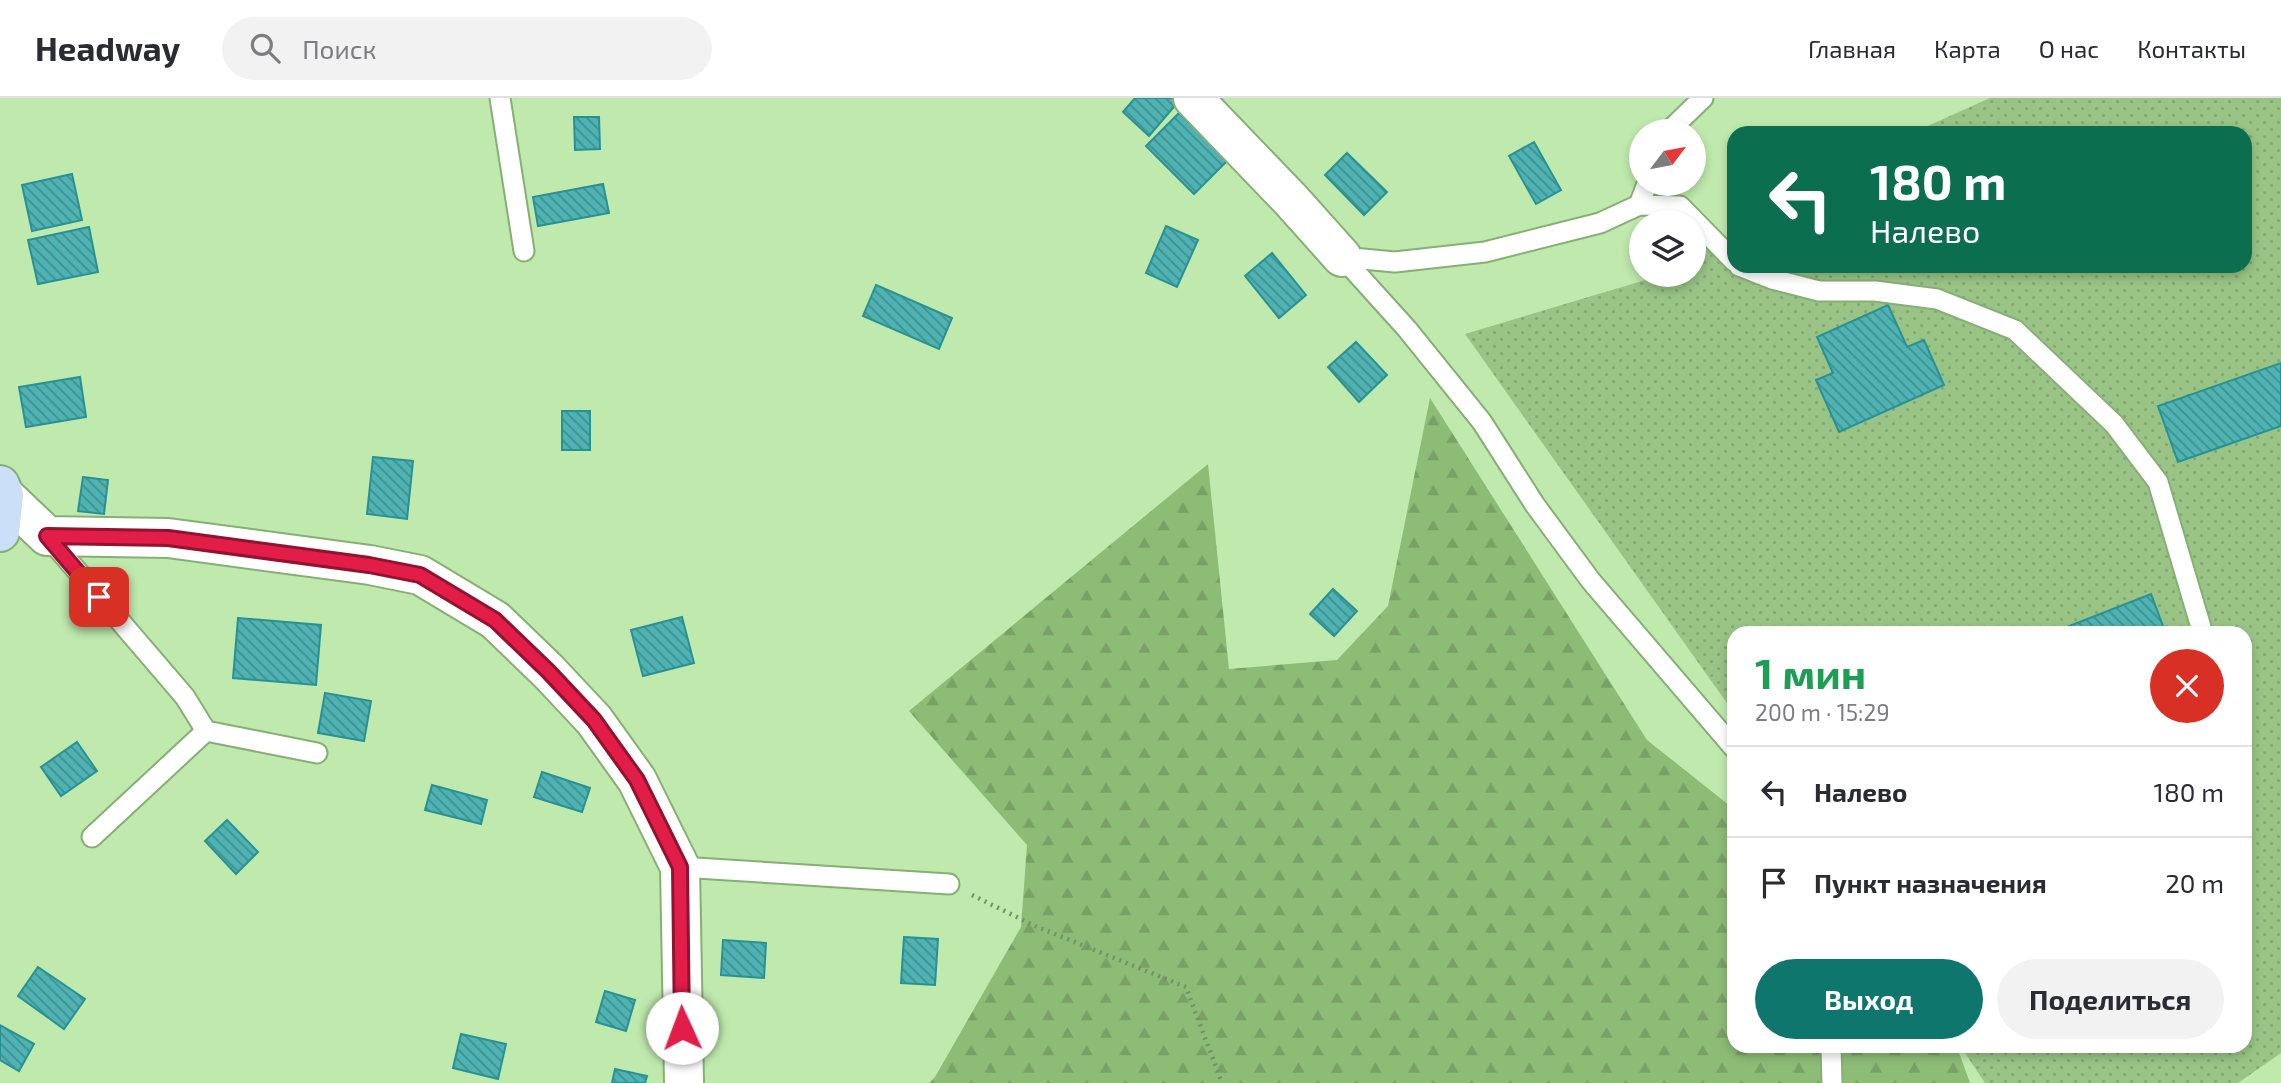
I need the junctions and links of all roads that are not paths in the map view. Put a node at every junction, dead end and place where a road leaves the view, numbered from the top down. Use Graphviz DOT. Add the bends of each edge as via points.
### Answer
graph roads {
  1 [pos="500,98"];
  2 [pos="1193,98"];
  3 [pos="1703,98"];
  4 [pos="1681,119"];
  5 [pos="1642,196"];
  6 [pos="1639,205"];
  7 [pos="524,251"];
  8 [pos="1727,254"];
  9 [pos="1342,257"];
  10 [pos="1757,273"];
  11 [pos="1,504"];
  12 [pos="47,536"];
  13 [pos="2201,626"];
  14 [pos="206,731"];
  15 [pos="1727,740"];
  16 [pos="317,753"];
  17 [pos="92,837"];
  18 [pos="680,867"];
  19 [pos="949,884"];
  20 [pos="1831,1053"];
  21 [pos="684,1083"];
  22 [pos="1832,1083"];
  1 -- 7 [label="lane"];
  2 -- 9 [label="street"];
  3 -- 4 [label="lane"];
  5 -- 6 [label="lane"];
  6 -- 8 [label="lane" via="1680,206"];
  6 -- 9 [label="lane" via="1600,223 1485,252 1395,262"];
  9 -- 15 [label="lane" via="1482,422 1535,505 1591,580"];
  10 -- 13 [label="lane" via="1819,291 1875,291 1937,299 2015,330 2114,424 2158,482"];
  11 -- 12 [label="street"];
  12 -- 14 [label="lane" via="185,697"];
  12 -- 18 [label="street" via="168,538 420,575 495,620 594,720 637,780"];
  14 -- 16 [label="lane"];
  14 -- 17 [label="lane"];
  18 -- 19 [label="lane"];
  18 -- 21 [label="street"];
  20 -- 22 [label="lane"];
}
